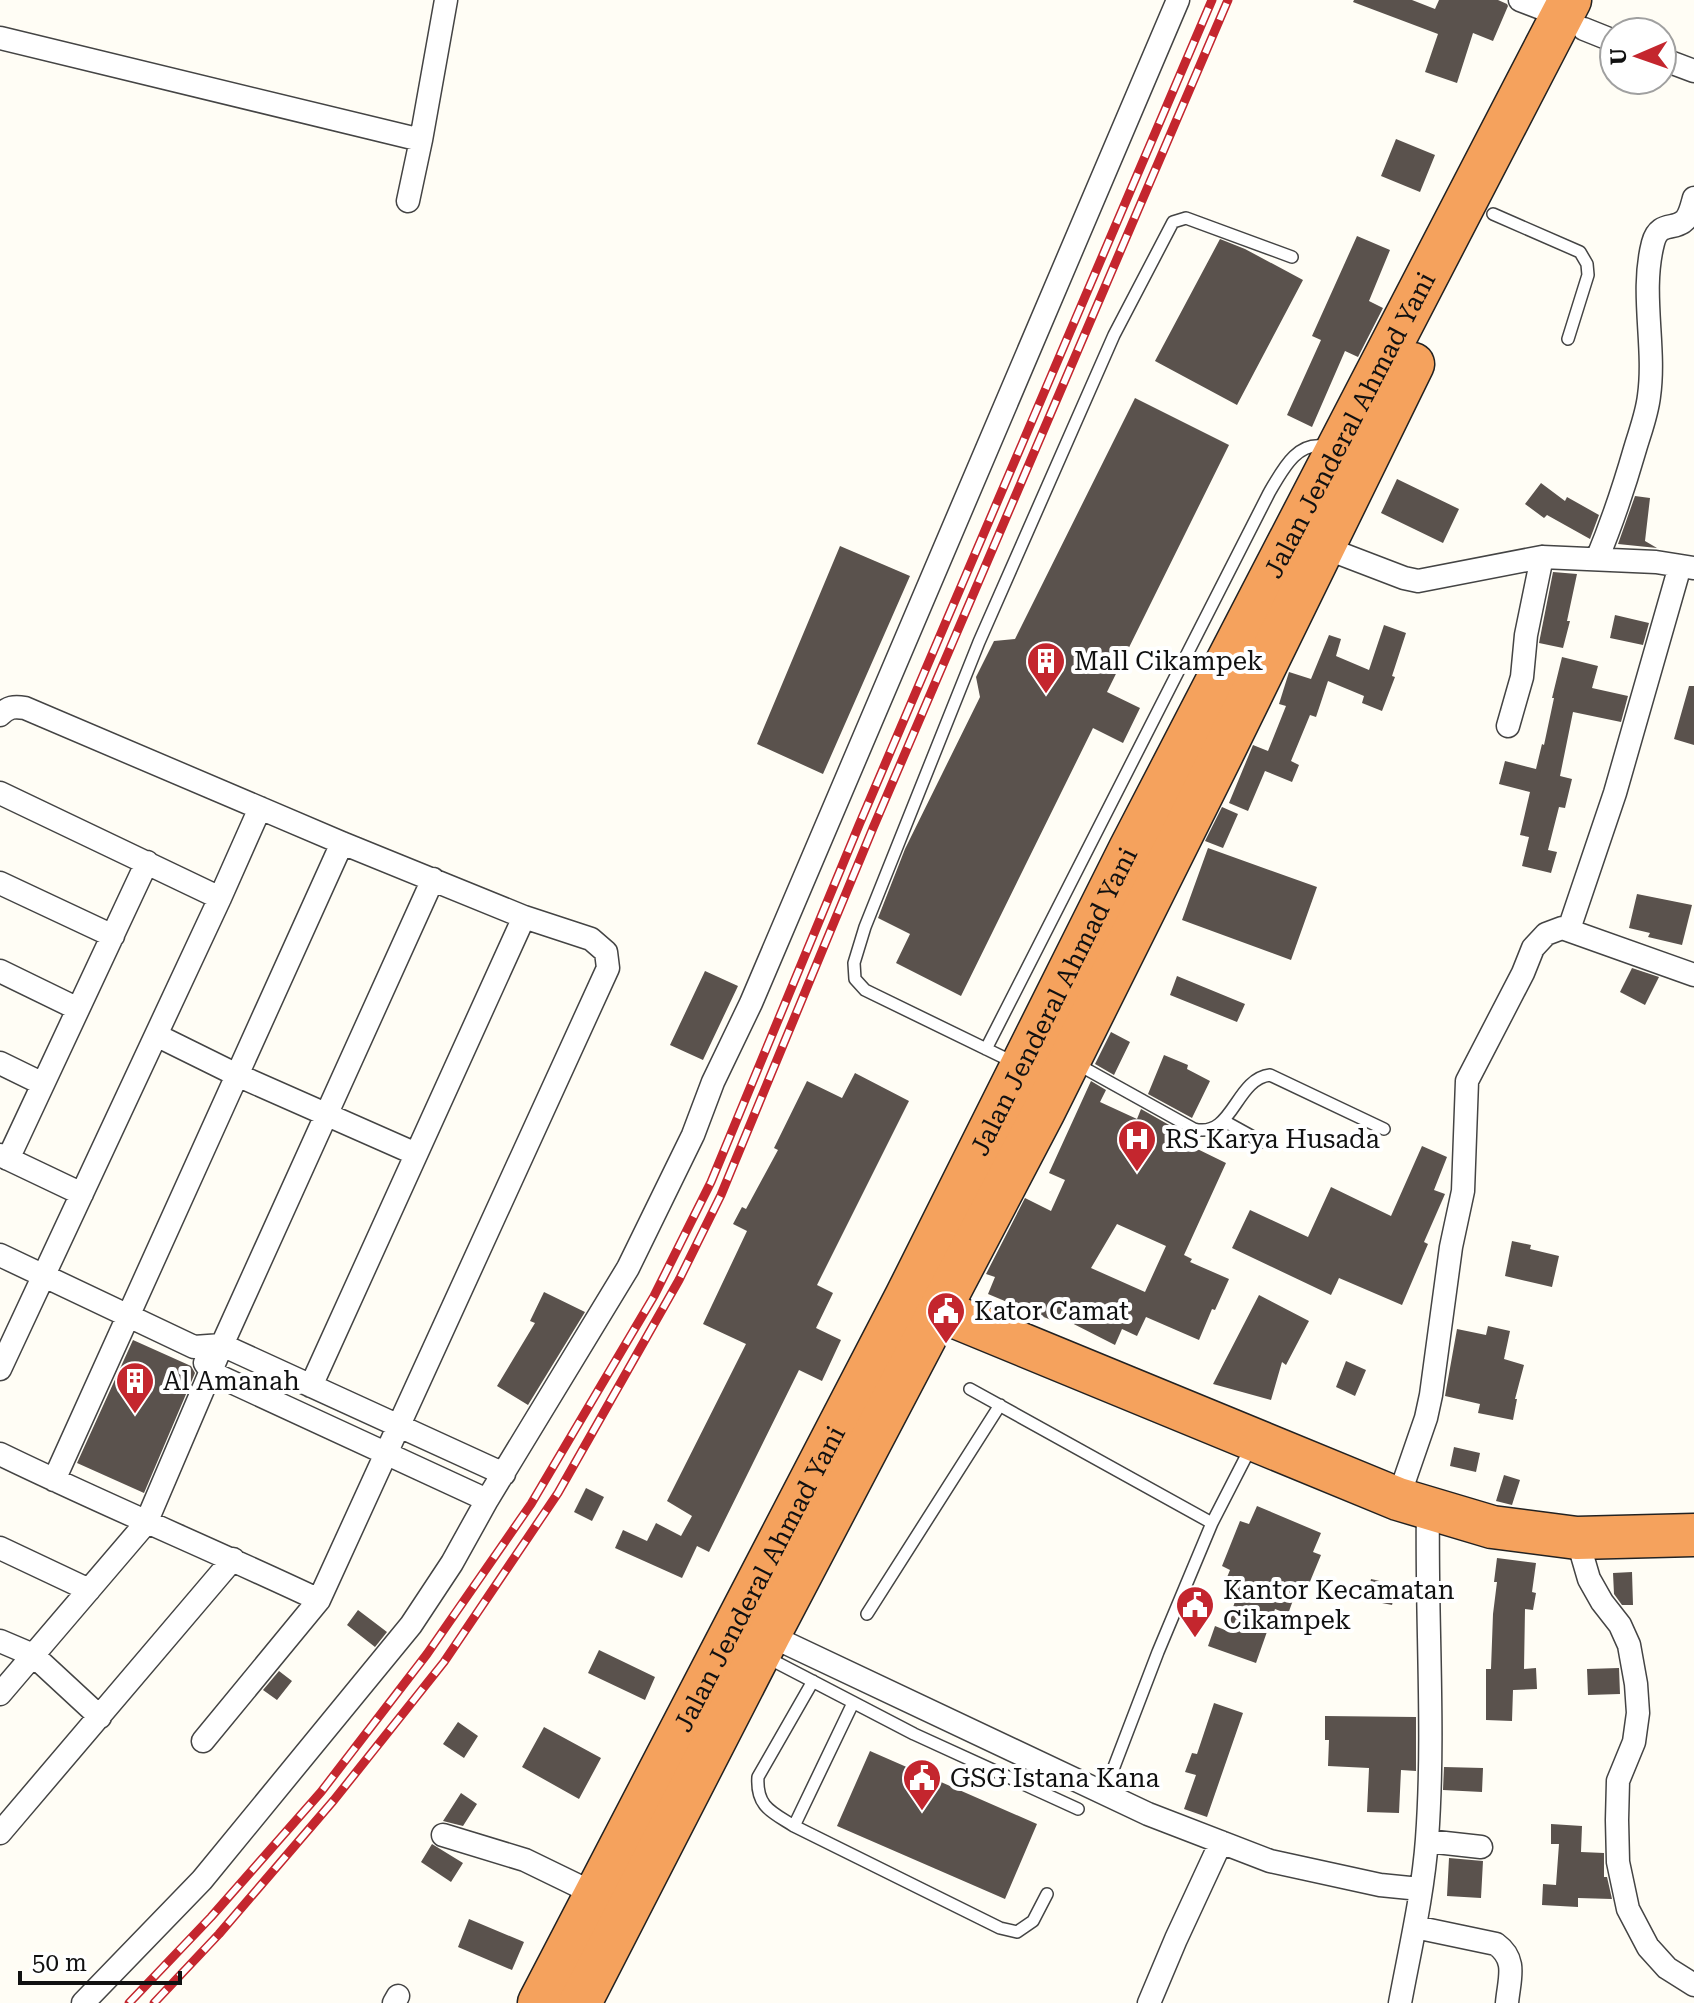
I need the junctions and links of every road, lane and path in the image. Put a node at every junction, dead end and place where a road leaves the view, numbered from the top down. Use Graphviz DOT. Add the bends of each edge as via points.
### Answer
graph roads {
  1 [pos="446,0"];
  2 [pos="1178,0"];
  3 [pos="1520,0"];
  4 [pos="1586,17"];
  5 [pos="0,38"];
  6 [pos="421,140"];
  7 [pos="1694,198"];
  8 [pos="408,201"];
  9 [pos="1493,214"];
  10 [pos="1292,257"];
  11 [pos="1568,339"];
  12 [pos="1336,450"];
  13 [pos="1323,547"];
  14 [pos="1542,557"];
  15 [pos="1597,559"];
  16 [pos="1687,567"];
  17 [pos="0,715"];
  18 [pos="1508,726"];
  19 [pos="0,793"];
  20 [pos="260,808"];
  21 [pos="342,843"];
  22 [pos="147,862"];
  23 [pos="433,879"];
  24 [pos="0,883"];
  25 [pos="220,898"];
  26 [pos="524,917"];
  27 [pos="1569,929"];
  28 [pos="113,936"];
  29 [pos="1097,961"];
  30 [pos="0,971"];
  31 [pos="1694,975"];
  32 [pos="78,1009"];
  33 [pos="156,1035"];
  34 [pos="1004,1057"];
  35 [pos="1070,1060"];
  36 [pos="0,1063"];
  37 [pos="237,1075"];
  38 [pos="43,1084"];
  39 [pos="326,1115"];
  40 [pos="1224,1121"];
  41 [pos="1384,1129"];
  42 [pos="1262,1142"];
  43 [pos="416,1154"];
  44 [pos="4,1157"];
  45 [pos="82,1194"];
  46 [pos="0,1255"];
  47 [pos="45,1276"];
  48 [pos="922,1304"];
  49 [pos="127,1317"];
  50 [pos="222,1345"];
  51 [pos="194,1347"];
  52 [pos="1,1364"];
  53 [pos="212,1373"];
  54 [pos="311,1386"];
  55 [pos="970,1389"];
  56 [pos="1000,1405"];
  57 [pos="398,1426"];
  58 [pos="1255,1439"];
  59 [pos="0,1454"];
  60 [pos="385,1454"];
  61 [pos="504,1474"];
  62 [pos="54,1480"];
  63 [pos="487,1500"];
  64 [pos="1413,1503"];
  65 [pos="146,1523"];
  66 [pos="1212,1523"];
  67 [pos="1694,1535"];
  68 [pos="1577,1538"];
  69 [pos="0,1548"];
  70 [pos="233,1559"];
  71 [pos="89,1590"];
  72 [pos="319,1600"];
  73 [pos="867,1614"];
  74 [pos="0,1641"];
  75 [pos="765,1644"];
  76 [pos="33,1655"];
  77 [pos="813,1681"];
  78 [pos="0,1694"];
  79 [pos="853,1703"];
  80 [pos="100,1717"];
  81 [pos="203,1741"];
  82 [pos="1104,1793"];
  83 [pos="1078,1809"];
  84 [pos="794,1826"];
  85 [pos="0,1833"];
  86 [pos="443,1835"];
  87 [pos="1427,1841"];
  88 [pos="1221,1842"];
  89 [pos="1481,1847"];
  90 [pos="1420,1889"];
  91 [pos="595,1894"];
  92 [pos="1047,1894"];
  93 [pos="1415,1927"];
  94 [pos="1694,1985"];
  95 [pos="83,2003"];
  96 [pos="539,2003"];
  97 [pos="580,2003"];
  98 [pos="1149,2003"];
  99 [pos="1400,2003"];
  100 [pos="1507,2003"];
  1 -- 6 [label="street"];
  2 -- 61 [label="street" via="693,1135 628,1268"];
  3 -- 4 [label="street"];
  4 -- 9 [label="highway, Jalan Jenderal Ahmad Yani"];
  4 -- 12 [label="highway, Jalan Jenderal Ahmad Yani" via="1458,219"];
  5 -- 6 [label="street"];
  6 -- 8 [label="street"];
  7 -- 15 [label="street" via="1687,219 1660,230 1654,239 1648,286 1649,396 1615,516"];
  9 -- 11 [label="lane" via="1584,257 1588,275"];
  9 -- 13 [label="highway, Jalan Jenderal Ahmad Yani"];
  10 -- 34 [label="lane" via="1186,218 1173,222 1114,335 979,642 865,927 854,963 855,979 865,990"];
  12 -- 29 [label="highway, Jalan Jenderal Ahmad Yani" via="1130,849"];
  12 -- 34 [label="lane" via="1313,445 1296,454 1280,474"];
  13 -- 14 [label="street" via="1418,581"];
  13 -- 29 [label="highway, Jalan Jenderal Ahmad Yani"];
  14 -- 15 [label="street"];
  14 -- 18 [label="street" via="1522,677"];
  15 -- 16 [label="street"];
  16 -- 27 [label="street"];
  17 -- 20 [label="street" via="15,706 25,708"];
  19 -- 22 [label="street"];
  20 -- 21 [label="street"];
  20 -- 25 [label="street"];
  21 -- 23 [label="street"];
  21 -- 37 [label="street"];
  22 -- 25 [label="street"];
  22 -- 28 [label="street"];
  23 -- 26 [label="street"];
  23 -- 39 [label="street"];
  24 -- 28 [label="street"];
  25 -- 33 [label="street"];
  26 -- 43 [label="street"];
  26 -- 57 [label="street" via="591,939 606,952 608,968"];
  27 -- 31 [label="street"];
  27 -- 64 [label="street" via="1546,934 1533,948 1467,1081 1463,1191"];
  28 -- 32 [label="street"];
  29 -- 34 [label="highway, Jalan Jenderal Ahmad Yani"];
  29 -- 35 [label="highway, Jalan Jenderal Ahmad Yani"];
  30 -- 32 [label="street"];
  32 -- 38 [label="street"];
  33 -- 37 [label="street"];
  33 -- 45 [label="street"];
  34 -- 48 [label="highway, Jalan Jenderal Ahmad Yani"];
  35 -- 40 [label="lane" via="1194,1129 1211,1131"];
  35 -- 48 [label="highway, Jalan Jenderal Ahmad Yani"];
  36 -- 38 [label="street"];
  37 -- 39 [label="street"];
  37 -- 49 [label="street"];
  38 -- 44 [label="street"];
  39 -- 43 [label="street"];
  39 -- 50 [label="street"];
  40 -- 41 [label="lane" via="1251,1084 1270,1075"];
  40 -- 42 [label="lane"];
  43 -- 54 [label="street"];
  44 -- 45 [label="street"];
  45 -- 47 [label="street"];
  46 -- 47 [label="street"];
  47 -- 49 [label="street"];
  47 -- 52 [label="street"];
  48 -- 58 [label="highway"];
  48 -- 75 [label="highway, Jalan Jenderal Ahmad Yani"];
  48 -- 91 [label="highway, Jalan Jenderal Ahmad Yani"];
  49 -- 51 [label="street"];
  49 -- 62 [label="street"];
  50 -- 51 [label="street"];
  50 -- 53 [label="street"];
  50 -- 54 [label="street"];
  51 -- 53 [label="street"];
  53 -- 60 [label="street"];
  53 -- 65 [label="street"];
  54 -- 57 [label="street"];
  55 -- 56 [label="lane"];
  56 -- 66 [label="lane"];
  56 -- 73 [label="lane"];
  57 -- 60 [label="street"];
  57 -- 61 [label="street"];
  58 -- 64 [label="highway"];
  58 -- 66 [label="lane"];
  59 -- 62 [label="street"];
  60 -- 63 [label="street"];
  60 -- 72 [label="street"];
  61 -- 63 [label="street"];
  62 -- 65 [label="street"];
  63 -- 95 [label="street" via="402,1637 202,1880"];
  64 -- 68 [label="highway" via="1492,1527"];
  64 -- 87 [label="street" via="1430,1747"];
  65 -- 70 [label="street"];
  65 -- 71 [label="street"];
  66 -- 82 [label="lane"];
  67 -- 68 [label="highway"];
  68 -- 94 [label="street" via="1589,1579 1629,1645 1636,1684 1634,1742 1618,1781 1618,1862 1628,1909 1648,1947 1667,1968"];
  69 -- 71 [label="street"];
  70 -- 72 [label="street"];
  70 -- 80 [label="street"];
  71 -- 76 [label="street"];
  72 -- 81 [label="street"];
  74 -- 76 [label="street"];
  75 -- 77 [label="lane"];
  75 -- 82 [label="street"];
  75 -- 97 [label="highway, Jalan Jenderal Ahmad Yani"];
  76 -- 78 [label="street"];
  76 -- 80 [label="street"];
  77 -- 79 [label="lane"];
  77 -- 84 [label="lane" via="758,1777 757,1790 767,1809"];
  79 -- 83 [label="lane"];
  79 -- 84 [label="lane"];
  80 -- 85 [label="street"];
  82 -- 88 [label="street"];
  84 -- 92 [label="lane" via="1000,1928 1017,1932 1033,1921"];
  86 -- 91 [label="street" via="525,1860"];
  87 -- 89 [label="street"];
  87 -- 90 [label="street"];
  88 -- 90 [label="street" via="1270,1861"];
  88 -- 98 [label="street"];
  90 -- 93 [label="street"];
  91 -- 96 [label="highway, Jalan Jenderal Ahmad Yani"];
  93 -- 99 [label="street"];
  93 -- 100 [label="street" via="1502,1948 1511,1964"];
}
